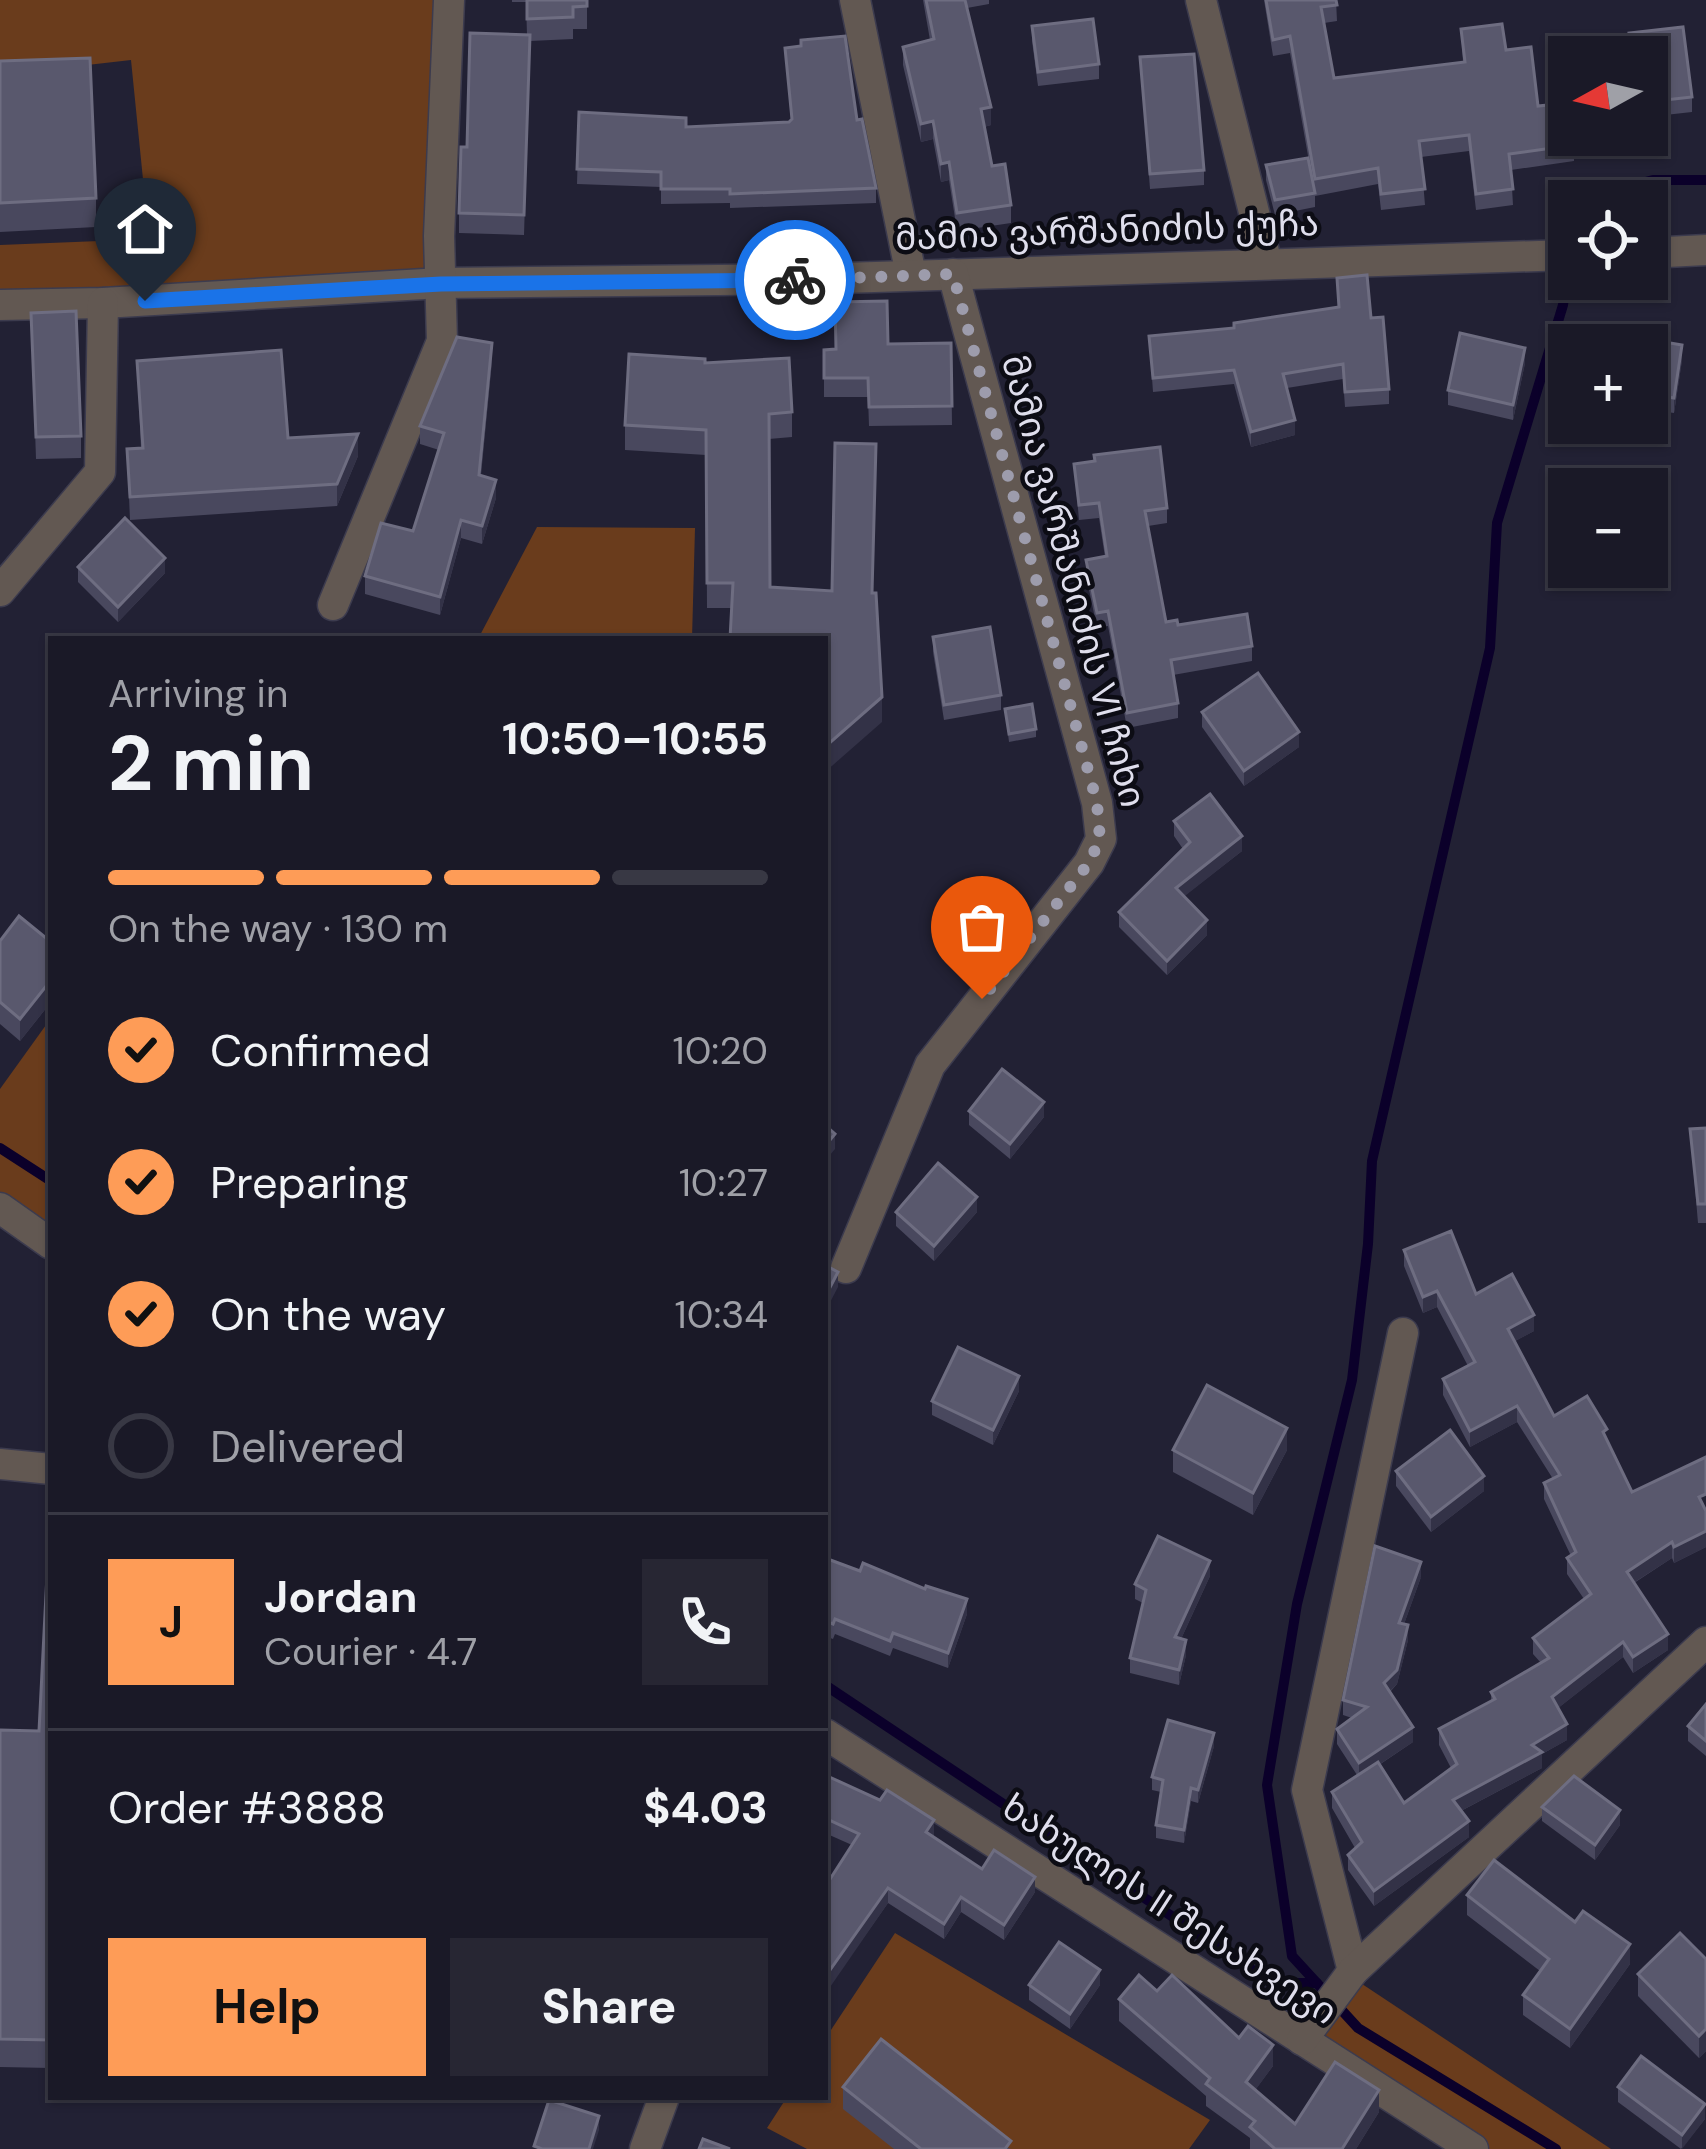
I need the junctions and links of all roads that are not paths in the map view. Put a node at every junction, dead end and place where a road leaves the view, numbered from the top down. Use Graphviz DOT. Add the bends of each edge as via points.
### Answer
graph roads {
  1 [pos="449,0"];
  2 [pos="855,0"];
  3 [pos="1201,0"];
  4 [pos="1706,250"];
  5 [pos="1668,252"];
  6 [pos="1548,255"];
  7 [pos="1267,264"];
  8 [pos="953,274"];
  9 [pos="911,275"];
  10 [pos="441,284"];
  11 [pos="103,303"];
  12 [pos="0,304"];
  13 [pos="0,591"];
  14 [pos="333,605"];
  15 [pos="0,1208"];
  16 [pos="48,1242"];
  17 [pos="846,1268"];
  18 [pos="1403,1333"];
  19 [pos="0,1464"];
  20 [pos="48,1469"];
  21 [pos="1706,1642"];
  22 [pos="828,1736"];
  23 [pos="1352,1974"];
  24 [pos="1302,2040"];
  25 [pos="663,2100"];
  26 [pos="645,2149"];
  27 [pos="1473,2149"];
  1 -- 10 [label="street"];
  2 -- 9 [label="street"];
  3 -- 7 [label="street"];
  4 -- 5 [label="street"];
  6 -- 7 [label="street, მამია ვარშანიძის ქუჩა"];
  7 -- 8 [label="street, მამია ვარშანიძის ქუჩა"];
  8 -- 9 [label="street, მამია ვარშანიძის ქუჩა"];
  8 -- 17 [label="street, მამია ვარშანიძის VI ჩიხი" via="1097,803 1100,839 930,1065"];
  9 -- 10 [label="street, მამია ვარშანიძის ქუჩა"];
  10 -- 11 [label="street, მამია ვარშანიძის ქუჩა"];
  10 -- 14 [label="street" via="442,341"];
  11 -- 12 [label="street, მამია ვარშანიძის ქუჩა"];
  11 -- 13 [label="street" via="100,472"];
  15 -- 16 [label="street"];
  18 -- 23 [label="street" via="1307,1790"];
  19 -- 20 [label="street"];
  21 -- 23 [label="street"];
  22 -- 24 [label="street, ხახულის II შესახვევი"];
  23 -- 24 [label="street"];
  24 -- 27 [label="street, ხახულის II შესახვევი"];
  25 -- 26 [label="street"];
}
